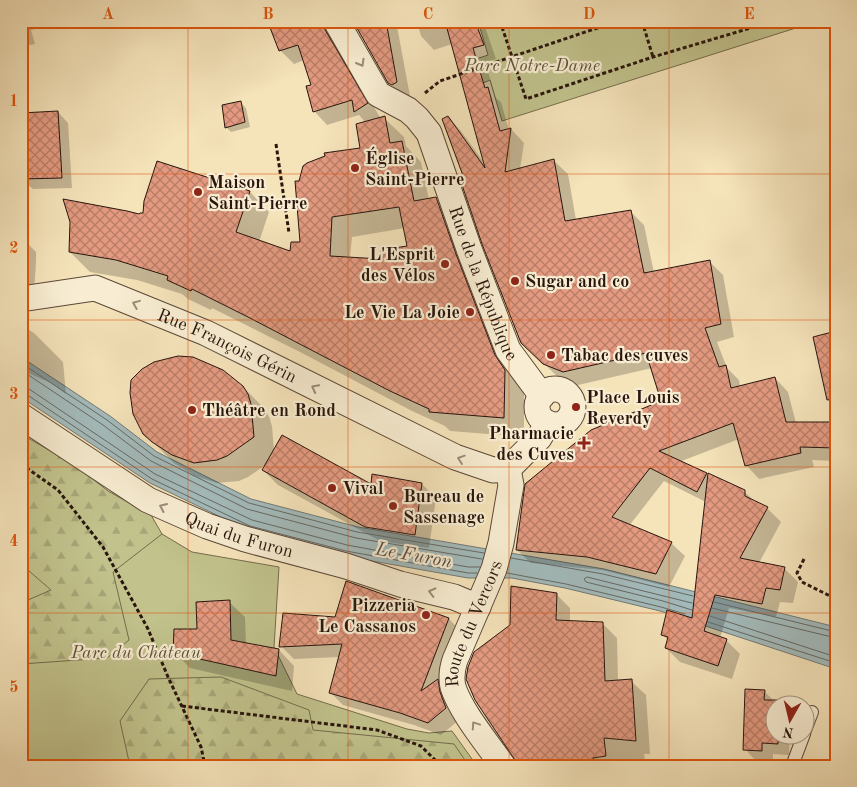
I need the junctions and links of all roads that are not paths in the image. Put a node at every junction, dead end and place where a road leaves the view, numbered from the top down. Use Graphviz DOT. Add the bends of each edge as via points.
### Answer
graph roads {
  1 [pos="336,21"];
  2 [pos="21,299"];
  3 [pos="21,416"];
  4 [pos="508,469"];
  5 [pos="478,606"];
  6 [pos="800,744"];
  7 [pos="503,766"];
  8 [pos="792,766"];
  1 -- 4 [label="street, Rue de la République, one-way" via="378,94 408,110 429,133 508,350 542,396 556,389 566,392 572,400 573,410 568,420 548,423 539,438"];
  4 -- 2 [label="street, Rue François Gérin, one-way" via="494,470 455,457 206,333 95,288"];
  5 -- 3 [label="street, Quai du Furon, one-way" via="207,526 148,500"];
  4 -- 5 [label="street, Route du Vercors" via="511,485 500,543 490,582"];
  7 -- 5 [label="street, Route du Vercors, one-way" via="458,700 453,686 455,660"];
  6 -- 8 [label="lane"];
}
